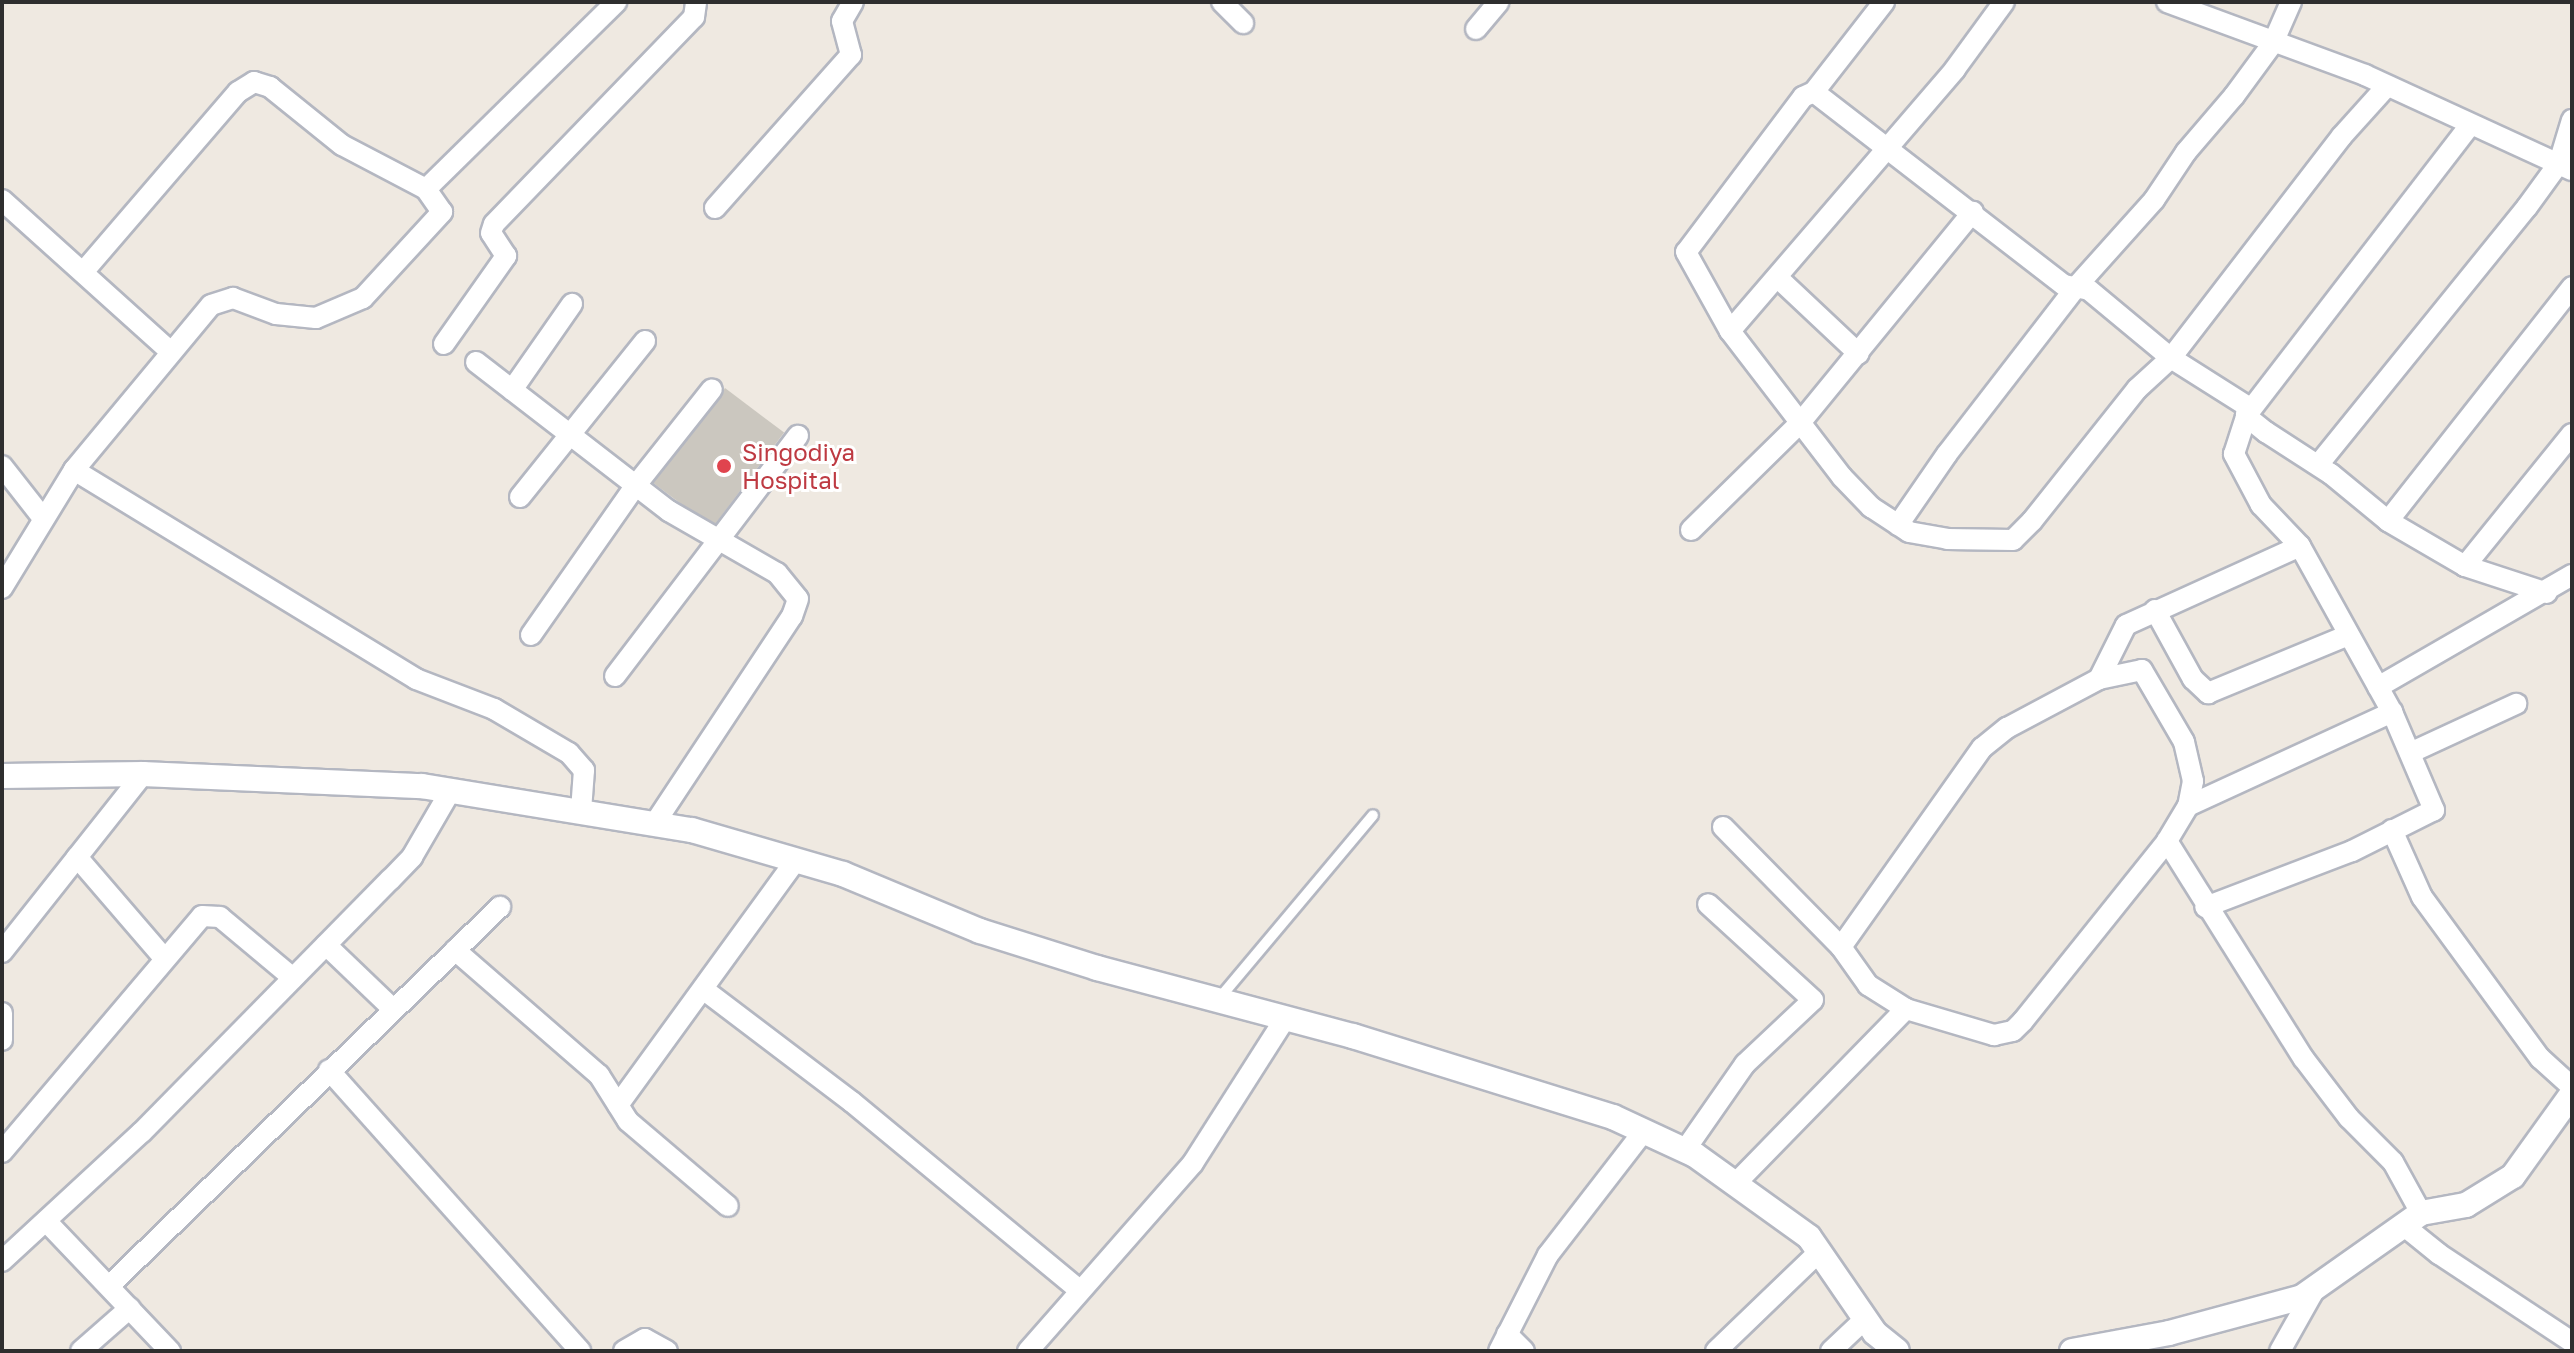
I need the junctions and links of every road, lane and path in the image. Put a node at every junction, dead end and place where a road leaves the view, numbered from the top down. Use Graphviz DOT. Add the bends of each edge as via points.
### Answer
graph roads {
  1 [pos="616,2"];
  2 [pos="696,2"];
  3 [pos="853,2"];
  4 [pos="1222,2"];
  5 [pos="1499,2"];
  6 [pos="1884,2"];
  7 [pos="2004,2"];
  8 [pos="2167,2"];
  9 [pos="2291,2"];
  10 [pos="1243,23"];
  11 [pos="1476,29"];
  12 [pos="2273,43"];
  13 [pos="2387,86"];
  14 [pos="1814,92"];
  15 [pos="2572,120"];
  16 [pos="2470,125"];
  17 [pos="1888,145"];
  18 [pos="2566,166"];
  19 [pos="426,189"];
  20 [pos="2,200"];
  21 [pos="715,208"];
  22 [pos="1973,212"];
  23 [pos="84,271"];
  24 [pos="1777,277"];
  25 [pos="2076,287"];
  26 [pos="2572,287"];
  27 [pos="572,304"];
  28 [pos="1730,331"];
  29 [pos="645,341"];
  30 [pos="444,344"];
  31 [pos="171,352"];
  32 [pos="1859,354"];
  33 [pos="2171,358"];
  34 [pos="476,362"];
  35 [pos="712,389"];
  36 [pos="512,390"];
  37 [pos="2246,416"];
  38 [pos="1800,423"];
  39 [pos="2572,434"];
  40 [pos="798,436"];
  41 [pos="572,437"];
  42 [pos="2318,465"];
  43 [pos="2,466"];
  44 [pos="74,470"];
  45 [pos="636,485"];
  46 [pos="520,497"];
  47 [pos="42,517"];
  48 [pos="2388,521"];
  49 [pos="1898,525"];
  50 [pos="1691,530"];
  51 [pos="716,539"];
  52 [pos="2300,546"];
  53 [pos="2465,566"];
  54 [pos="2572,575"];
  55 [pos="2,588"];
  56 [pos="2547,593"];
  57 [pos="2155,610"];
  58 [pos="531,635"];
  59 [pos="2349,635"];
  60 [pos="615,676"];
  61 [pos="2099,679"];
  62 [pos="2378,687"];
  63 [pos="2516,704"];
  64 [pos="2392,712"];
  65 [pos="2412,752"];
  66 [pos="143,774"];
  67 [pos="2,776"];
  68 [pos="451,790"];
  69 [pos="2188,806"];
  70 [pos="581,811"];
  71 [pos="1373,815"];
  72 [pos="655,823"];
  73 [pos="1723,827"];
  74 [pos="2392,830"];
  75 [pos="2167,841"];
  76 [pos="77,857"];
  77 [pos="796,860"];
  78 [pos="1708,904"];
  79 [pos="500,907"];
  80 [pos="2205,907"];
  81 [pos="326,945"];
  82 [pos="1841,947"];
  83 [pos="455,950"];
  84 [pos="2,952"];
  85 [pos="163,957"];
  86 [pos="293,978"];
  87 [pos="703,989"];
  88 [pos="1217,1001"];
  89 [pos="393,1009"];
  90 [pos="1906,1009"];
  91 [pos="2,1013"];
  92 [pos="1284,1020"];
  93 [pos="2,1040"];
  94 [pos="329,1070"];
  95 [pos="2572,1087"];
  96 [pos="2572,1094"];
  97 [pos="618,1105"];
  98 [pos="1644,1131"];
  99 [pos="1685,1150"];
  100 [pos="2,1152"];
  101 [pos="1737,1182"];
  102 [pos="728,1206"];
  103 [pos="2412,1219"];
  104 [pos="46,1221"];
  105 [pos="1819,1252"];
  106 [pos="2,1261"];
  107 [pos="109,1286"];
  108 [pos="2315,1289"];
  109 [pos="1079,1290"];
  110 [pos="130,1308"];
  111 [pos="1865,1319"];
  112 [pos="1503,1342"];
  113 [pos="2165,1342"];
  114 [pos="2565,1343"];
  115 [pos="166,1350"];
  116 [pos="81,1351"];
  117 [pos="580,1351"];
  118 [pos="624,1351"];
  119 [pos="667,1351"];
  120 [pos="1028,1351"];
  121 [pos="1524,1351"];
  122 [pos="1716,1351"];
  123 [pos="1831,1351"];
  124 [pos="1897,1351"];
  125 [pos="2072,1351"];
  126 [pos="2280,1351"];
  1 -- 19 [label="street"];
  2 -- 30 [label="street" via="694,17 491,228 506,256"];
  3 -- 21 [label="street" via="842,21 851,55"];
  4 -- 10 [label="street"];
  5 -- 11 [label="street"];
  6 -- 14 [label="street"];
  7 -- 17 [label="street"];
  8 -- 12 [label="street"];
  9 -- 12 [label="street"];
  12 -- 13 [label="street"];
  12 -- 25 [label="street" via="2154,200"];
  13 -- 16 [label="street"];
  13 -- 33 [label="street" via="2342,136"];
  14 -- 17 [label="street"];
  14 -- 28 [label="street" via="1803,97 1686,252"];
  15 -- 18 [label="street"];
  16 -- 18 [label="street"];
  16 -- 37 [label="street"];
  17 -- 22 [label="street"];
  17 -- 24 [label="street"];
  18 -- 42 [label="street"];
  19 -- 23 [label="street" via="342,145 270,87 254,82 238,92"];
  19 -- 31 [label="street" via="442,212 363,298 316,318 297,318 224,297"];
  20 -- 23 [label="street"];
  22 -- 25 [label="street" via="2064,285"];
  22 -- 32 [label="street"];
  23 -- 31 [label="street"];
  24 -- 28 [label="street"];
  24 -- 32 [label="street"];
  25 -- 33 [label="street" via="2089,290"];
  25 -- 49 [label="street"];
  26 -- 48 [label="street"];
  27 -- 36 [label="street"];
  28 -- 38 [label="street"];
  29 -- 41 [label="street"];
  31 -- 44 [label="street"];
  32 -- 38 [label="street"];
  33 -- 37 [label="street" via="2247,406"];
  33 -- 49 [label="street" via="2137,389 2013,540 1947,539"];
  34 -- 36 [label="street"];
  35 -- 45 [label="street"];
  36 -- 41 [label="street"];
  37 -- 42 [label="street"];
  37 -- 52 [label="street" via="2234,454 2238,469 2261,505"];
  38 -- 49 [label="street" via="1842,477"];
  38 -- 50 [label="street"];
  39 -- 53 [label="street"];
  40 -- 51 [label="street"];
  41 -- 45 [label="street"];
  41 -- 46 [label="street"];
  42 -- 48 [label="street"];
  43 -- 47 [label="street"];
  44 -- 47 [label="street"];
  44 -- 70 [label="street" via="416,679 494,709 569,753 584,770"];
  45 -- 51 [label="street"];
  45 -- 58 [label="street"];
  47 -- 55 [label="street"];
  48 -- 53 [label="street"];
  51 -- 60 [label="street"];
  51 -- 72 [label="street" via="788,582 798,599"];
  52 -- 57 [label="street"];
  52 -- 59 [label="street"];
  53 -- 56 [label="street"];
  54 -- 56 [label="street"];
  56 -- 62 [label="street"];
  57 -- 59 [label="street" via="2193,679 2208,693"];
  57 -- 61 [label="street" via="2120,630"];
  59 -- 62 [label="street"];
  61 -- 69 [label="street" via="2142,670 2184,742 2193,781"];
  61 -- 82 [label="street" via="2007,728 1982,748"];
  62 -- 64 [label="street"];
  63 -- 65 [label="street"];
  64 -- 65 [label="street"];
  64 -- 69 [label="street"];
  65 -- 74 [label="street" via="2434,810"];
  66 -- 67 [label="street"];
  66 -- 68 [label="street"];
  66 -- 76 [label="street"];
  68 -- 70 [label="street"];
  68 -- 81 [label="street" via="412,857"];
  69 -- 75 [label="street"];
  70 -- 72 [label="street"];
  71 -- 88 [label="lane"];
  72 -- 77 [label="street"];
  73 -- 82 [label="street"];
  74 -- 80 [label="street" via="2352,851"];
  74 -- 95 [label="street" via="2422,897 2540,1058"];
  75 -- 80 [label="street"];
  75 -- 90 [label="street" via="2013,1031 1994,1035"];
  76 -- 84 [label="street"];
  76 -- 85 [label="street"];
  77 -- 87 [label="street"];
  77 -- 88 [label="street" via="912,898 980,931"];
  78 -- 99 [label="street" via="1813,1000 1787,1031 1745,1064"];
  79 -- 83 [label="street"];
  80 -- 103 [label="street" via="2304,1059 2349,1118 2393,1162"];
  81 -- 86 [label="street"];
  81 -- 89 [label="street"];
  82 -- 90 [label="street" via="1868,985"];
  83 -- 89 [label="street"];
  83 -- 97 [label="street" via="599,1075"];
  85 -- 86 [label="street" via="196,921 210,914"];
  85 -- 100 [label="street"];
  86 -- 104 [label="street"];
  87 -- 97 [label="street"];
  87 -- 109 [label="street" via="852,1102"];
  88 -- 92 [label="street"];
  89 -- 94 [label="street"];
  90 -- 101 [label="street"];
  91 -- 93 [label="street"];
  92 -- 98 [label="street" via="1517,1086"];
  92 -- 109 [label="street" via="1193,1163"];
  94 -- 107 [label="street"];
  94 -- 117 [label="street"];
  96 -- 103 [label="street" via="2513,1176 2466,1205"];
  97 -- 102 [label="street" via="641,1135"];
  98 -- 99 [label="street"];
  98 -- 112 [label="street" via="1548,1255"];
  99 -- 101 [label="street"];
  101 -- 105 [label="street" via="1809,1237"];
  103 -- 108 [label="street"];
  103 -- 114 [label="street" via="2439,1254"];
  104 -- 106 [label="street"];
  104 -- 107 [label="street"];
  105 -- 111 [label="street"];
  105 -- 122 [label="street"];
  107 -- 110 [label="street"];
  108 -- 113 [label="street"];
  108 -- 126 [label="street"];
  109 -- 120 [label="street"];
  110 -- 115 [label="street"];
  110 -- 116 [label="street"];
  111 -- 123 [label="street"];
  111 -- 124 [label="street"];
  112 -- 121 [label="street"];
  113 -- 125 [label="street"];
  118 -- 119 [label="street" via="645,1339"];
}
